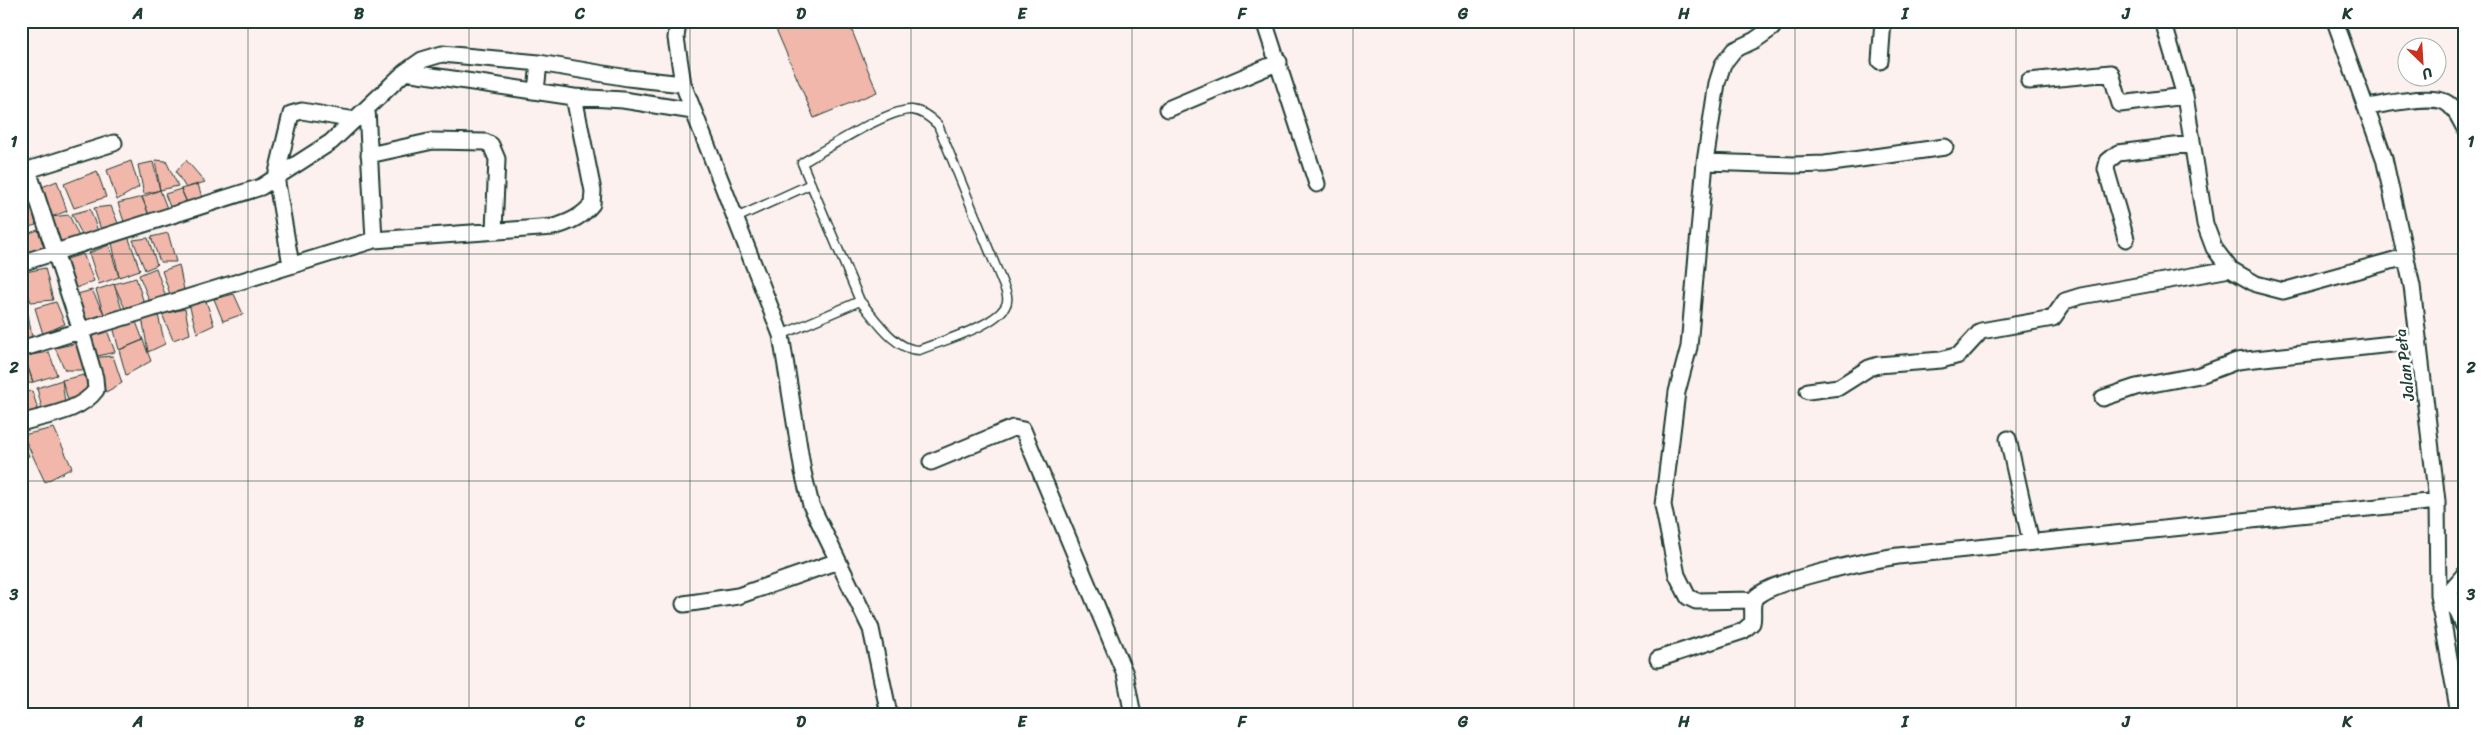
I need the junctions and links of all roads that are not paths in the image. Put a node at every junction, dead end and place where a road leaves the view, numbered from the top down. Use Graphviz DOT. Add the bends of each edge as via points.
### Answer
graph roads {
  1 [pos="678,21"];
  2 [pos="1264,21"];
  3 [pos="1777,21"];
  4 [pos="1883,21"];
  5 [pos="2163,21"];
  6 [pos="2336,21"];
  7 [pos="490,58"];
  8 [pos="1279,62"];
  9 [pos="1880,62"];
  10 [pos="538,63"];
  11 [pos="405,72"];
  12 [pos="2029,81"];
  13 [pos="487,84"];
  14 [pos="683,84"];
  15 [pos="536,91"];
  16 [pos="2184,96"];
  17 [pos="574,97"];
  18 [pos="2366,107"];
  19 [pos="367,109"];
  20 [pos="1168,109"];
  21 [pos="693,110"];
  22 [pos="355,120"];
  23 [pos="2464,127"];
  24 [pos="114,143"];
  25 [pos="2191,144"];
  26 [pos="1945,147"];
  27 [pos="369,155"];
  28 [pos="1705,162"];
  29 [pos="25,172"];
  30 [pos="276,177"];
  31 [pos="811,184"];
  32 [pos="1317,184"];
  33 [pos="736,218"];
  34 [pos="494,231"];
  35 [pos="2126,239"];
  36 [pos="374,240"];
  37 [pos="54,253"];
  38 [pos="2405,257"];
  39 [pos="21,263"];
  40 [pos="291,265"];
  41 [pos="2230,269"];
  42 [pos="860,301"];
  43 [pos="81,330"];
  44 [pos="781,335"];
  45 [pos="2419,341"];
  46 [pos="21,349"];
  47 [pos="1808,391"];
  48 [pos="2103,398"];
  49 [pos="21,423"];
  50 [pos="2008,439"];
  51 [pos="931,462"];
  52 [pos="2437,501"];
  53 [pos="2031,542"];
  54 [pos="838,561"];
  55 [pos="2464,575"];
  56 [pos="1754,600"];
  57 [pos="684,604"];
  58 [pos="2446,606"];
  59 [pos="2464,626"];
  60 [pos="1658,660"];
  61 [pos="2456,713"];
  62 [pos="889,714"];
  63 [pos="1131,714"];
  1 -- 14 [label="street" via="676,38"];
  2 -- 8 [label="street"];
  3 -- 28 [label="street" via="1766,32 1734,50 1723,64"];
  4 -- 9 [label="street"];
  5 -- 16 [label="street"];
  6 -- 18 [label="street, Jalan Peta"];
  7 -- 10 [label="street"];
  7 -- 11 [label="street" via="442,54 430,56"];
  7 -- 13 [label="street"];
  8 -- 20 [label="street"];
  8 -- 32 [label="street"];
  10 -- 14 [label="street"];
  10 -- 15 [label="street"];
  11 -- 13 [label="street"];
  11 -- 19 [label="street"];
  12 -- 16 [label="street" via="2112,73 2120,104"];
  13 -- 15 [label="street"];
  14 -- 21 [label="street"];
  15 -- 17 [label="street"];
  16 -- 25 [label="street"];
  17 -- 21 [label="street"];
  17 -- 34 [label="street" via="593,191 592,204 566,224"];
  18 -- 23 [label="street" via="2429,100 2444,102 2454,110"];
  18 -- 38 [label="street, Jalan Peta" via="2384,158"];
  19 -- 22 [label="street"];
  19 -- 27 [label="street"];
  21 -- 33 [label="street"];
  22 -- 30 [label="street" via="331,142"];
  22 -- 30 [label="street" via="294,112"];
  24 -- 29 [label="street"];
  25 -- 35 [label="street" via="2118,153 2108,161 2106,169"];
  25 -- 41 [label="street" via="2205,224 2214,248"];
  26 -- 28 [label="street" via="1825,164"];
  27 -- 34 [label="street" via="434,141 485,142 491,145 497,159"];
  27 -- 36 [label="street"];
  28 -- 56 [label="street" via="1689,347 1677,392 1663,505 1677,575 1688,597 1696,601"];
  29 -- 37 [label="street"];
  30 -- 37 [label="street" via="261,187"];
  30 -- 40 [label="street"];
  31 -- 33 [label="lane"];
  31 -- 42 [label="lane"];
  31 -- 42 [label="lane" via="802,163 886,116 911,109 921,112 938,126 1008,297 999,314 985,323 919,350 910,350 900,344"];
  33 -- 44 [label="street"];
  34 -- 36 [label="street"];
  36 -- 40 [label="street"];
  37 -- 39 [label="street"];
  37 -- 43 [label="street"];
  38 -- 41 [label="street" via="2283,292 2256,284"];
  38 -- 45 [label="street, Jalan Peta"];
  40 -- 43 [label="street"];
  41 -- 47 [label="street" via="2081,296 2065,301 2053,318 1981,331 1959,355 1941,360 1878,365 1839,387"];
  42 -- 44 [label="lane"];
  43 -- 46 [label="street"];
  43 -- 49 [label="street" via="96,390 88,400 70,408"];
  44 -- 54 [label="street" via="806,487 811,505"];
  45 -- 48 [label="street" via="2251,359"];
  45 -- 52 [label="street, Jalan Peta"];
  50 -- 53 [label="street"];
  51 -- 63 [label="street" via="1013,428 1023,430 1125,674"];
  52 -- 53 [label="street"];
  52 -- 58 [label="street, Jalan Peta"];
  53 -- 56 [label="street" via="1853,563 1775,586"];
  54 -- 57 [label="street" via="738,596"];
  54 -- 62 [label="street" via="871,629"];
  55 -- 58 [label="street" via="2450,591"];
  56 -- 60 [label="street" via="1752,623 1743,630"];
  58 -- 59 [label="street"];
  58 -- 61 [label="street, Jalan Peta"];
}
